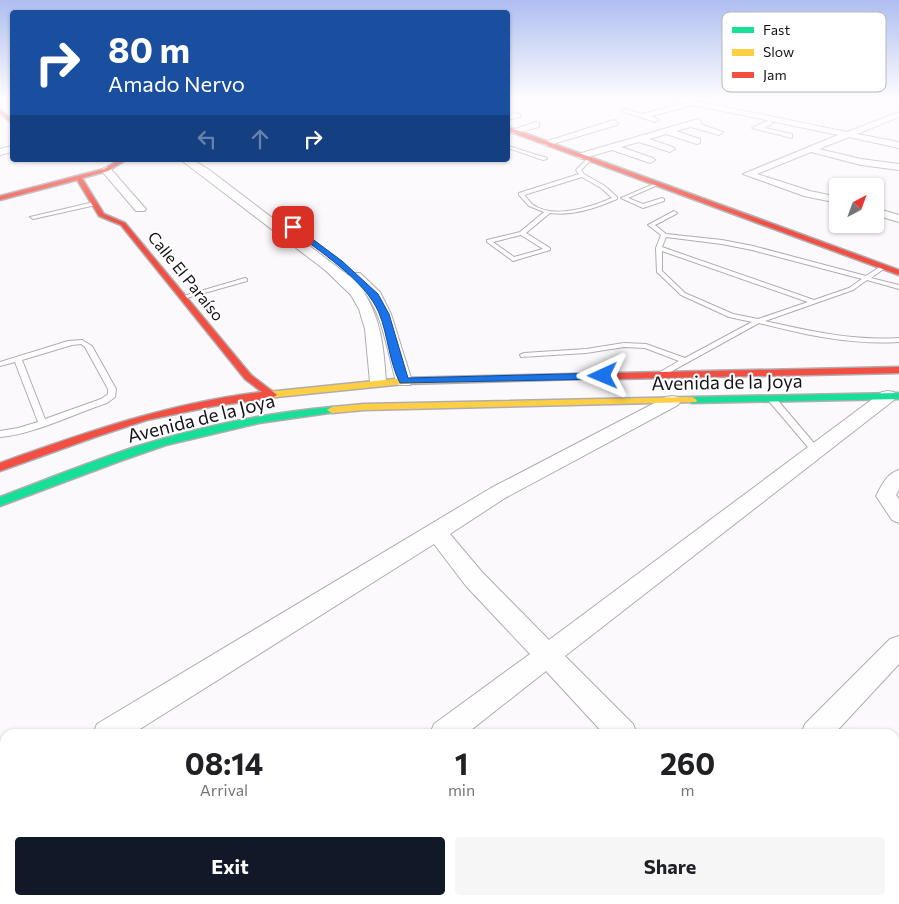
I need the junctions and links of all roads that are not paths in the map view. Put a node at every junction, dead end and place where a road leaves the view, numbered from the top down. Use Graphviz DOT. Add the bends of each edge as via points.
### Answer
graph roads {
  1 [pos="538,140"];
  2 [pos="557,140"];
  3 [pos="635,140"];
  4 [pos="643,140"];
  5 [pos="832,140"];
  6 [pos="879,140"];
  7 [pos="546,143"];
  8 [pos="899,145"];
  9 [pos="612,147"];
  10 [pos="510,149"];
  11 [pos="670,149"];
  12 [pos="809,149"];
  13 [pos="586,158"];
  14 [pos="545,159"];
  15 [pos="650,160"];
  16 [pos="120,162"];
  17 [pos="190,162"];
  18 [pos="207,162"];
  19 [pos="898,166"];
  20 [pos="106,170"];
  21 [pos="582,175"];
  22 [pos="78,177"];
  23 [pos="658,184"];
  24 [pos="642,192"];
  25 [pos="648,195"];
  26 [pos="655,197"];
  27 [pos="0,198"];
  28 [pos="829,198"];
  29 [pos="94,204"];
  30 [pos="140,209"];
  31 [pos="548,212"];
  32 [pos="674,213"];
  33 [pos="884,214"];
  34 [pos="33,218"];
  35 [pos="899,219"];
  36 [pos="522,233"];
  37 [pos="664,235"];
  38 [pos="659,248"];
  39 [pos="883,267"];
  40 [pos="899,273"];
  41 [pos="865,279"];
  42 [pos="245,280"];
  43 [pos="899,287"];
  44 [pos="183,297"];
  45 [pos="815,302"];
  46 [pos="758,321"];
  47 [pos="899,340"];
  48 [pos="524,354"];
  49 [pos="18,359"];
  50 [pos="684,360"];
  51 [pos="0,364"];
  52 [pos="899,370"];
  53 [pos="662,374"];
  54 [pos="404,381"];
  55 [pos="378,382"];
  56 [pos="272,395"];
  57 [pos="893,396"];
  58 [pos="770,398"];
  59 [pos="672,401"];
  60 [pos="42,422"];
  61 [pos="0,434"];
  62 [pos="816,451"];
  63 [pos="0,466"];
  64 [pos="899,478"];
  65 [pos="0,502"];
  66 [pos="899,515"];
  67 [pos="437,532"];
  68 [pos="899,646"];
  69 [pos="548,655"];
  70 [pos="115,729"];
  71 [pos="451,729"];
  72 [pos="618,729"];
  73 [pos="820,729"];
  1 -- 7 [label="main road"];
  2 -- 7 [label="street"];
  3 -- 9 [label="street"];
  4 -- 11 [label="street"];
  5 -- 12 [label="street"];
  6 -- 8 [label="street"];
  7 -- 13 [label="main road"];
  9 -- 13 [label="street"];
  9 -- 15 [label="street"];
  10 -- 14 [label="lane"];
  12 -- 19 [label="street" via="860,162"];
  12 -- 28 [label="street" via="748,174"];
  13 -- 21 [label="lane" via="578,170"];
  13 -- 23 [label="main road"];
  16 -- 20 [label="main road"];
  17 -- 55 [label="street" via="204,170 352,288 369,316"];
  18 -- 54 [label="street" via="339,263 375,295"];
  20 -- 22 [label="main road"];
  20 -- 30 [label="street"];
  21 -- 31 [label="lane" via="521,194 531,206"];
  21 -- 31 [label="lane" via="616,198 556,214"];
  22 -- 27 [label="main road"];
  22 -- 29 [label="main road, Calle El Paraíso"];
  23 -- 24 [label="lane"];
  23 -- 39 [label="main road"];
  24 -- 25 [label="lane"];
  24 -- 26 [label="lane" via="624,198 643,206 662,200"];
  29 -- 34 [label="lane"];
  29 -- 44 [label="main road, Calle El Paraíso" via="101,214 123,224"];
  31 -- 36 [label="lane"];
  32 -- 37 [label="lane" via="651,224"];
  33 -- 35 [label="street"];
  36 -- 36 [label="lane" via="548,248 513,259 489,241"];
  37 -- 38 [label="lane"];
  37 -- 41 [label="lane" via="737,245"];
  38 -- 45 [label="lane"];
  38 -- 46 [label="lane" via="659,271 683,294 731,316"];
  39 -- 40 [label="main road"];
  39 -- 41 [label="lane"];
  41 -- 43 [label="lane"];
  41 -- 45 [label="lane" via="851,289"];
  42 -- 44 [label="lane"];
  44 -- 56 [label="main road, Calle El Paraíso" via="248,377"];
  45 -- 46 [label="lane"];
  46 -- 47 [label="lane" via="839,339"];
  46 -- 50 [label="lane"];
  48 -- 50 [label="lane" via="586,351 624,345 646,346"];
  49 -- 51 [label="lane"];
  49 -- 60 [label="lane"];
  49 -- 60 [label="lane" via="82,342 88,346 112,388 112,395 104,401"];
  50 -- 53 [label="lane"];
  52 -- 53 [label="main road, Avenida de la Joya"];
  53 -- 54 [label="main road, Avenida de la Joya"];
  54 -- 55 [label="main road, Avenida de la Joya"];
  55 -- 56 [label="main road, Avenida de la Joya"];
  56 -- 63 [label="main road, Avenida de la Joya" via="184,408 126,423"];
  57 -- 58 [label="main road, Avenida de la Joya"];
  57 -- 62 [label="street"];
  58 -- 59 [label="main road, Avenida de la Joya"];
  58 -- 62 [label="lane"];
  59 -- 65 [label="main road, Avenida de la Joya" via="364,407 285,414 185,436"];
  59 -- 67 [label="street" via="498,493"];
  60 -- 61 [label="lane"];
  62 -- 69 [label="street"];
  64 -- 66 [label="street" via="886,496"];
  67 -- 69 [label="street" via="474,579"];
  67 -- 70 [label="street"];
  68 -- 73 [label="street"];
  69 -- 71 [label="street"];
  69 -- 72 [label="street"];
}
